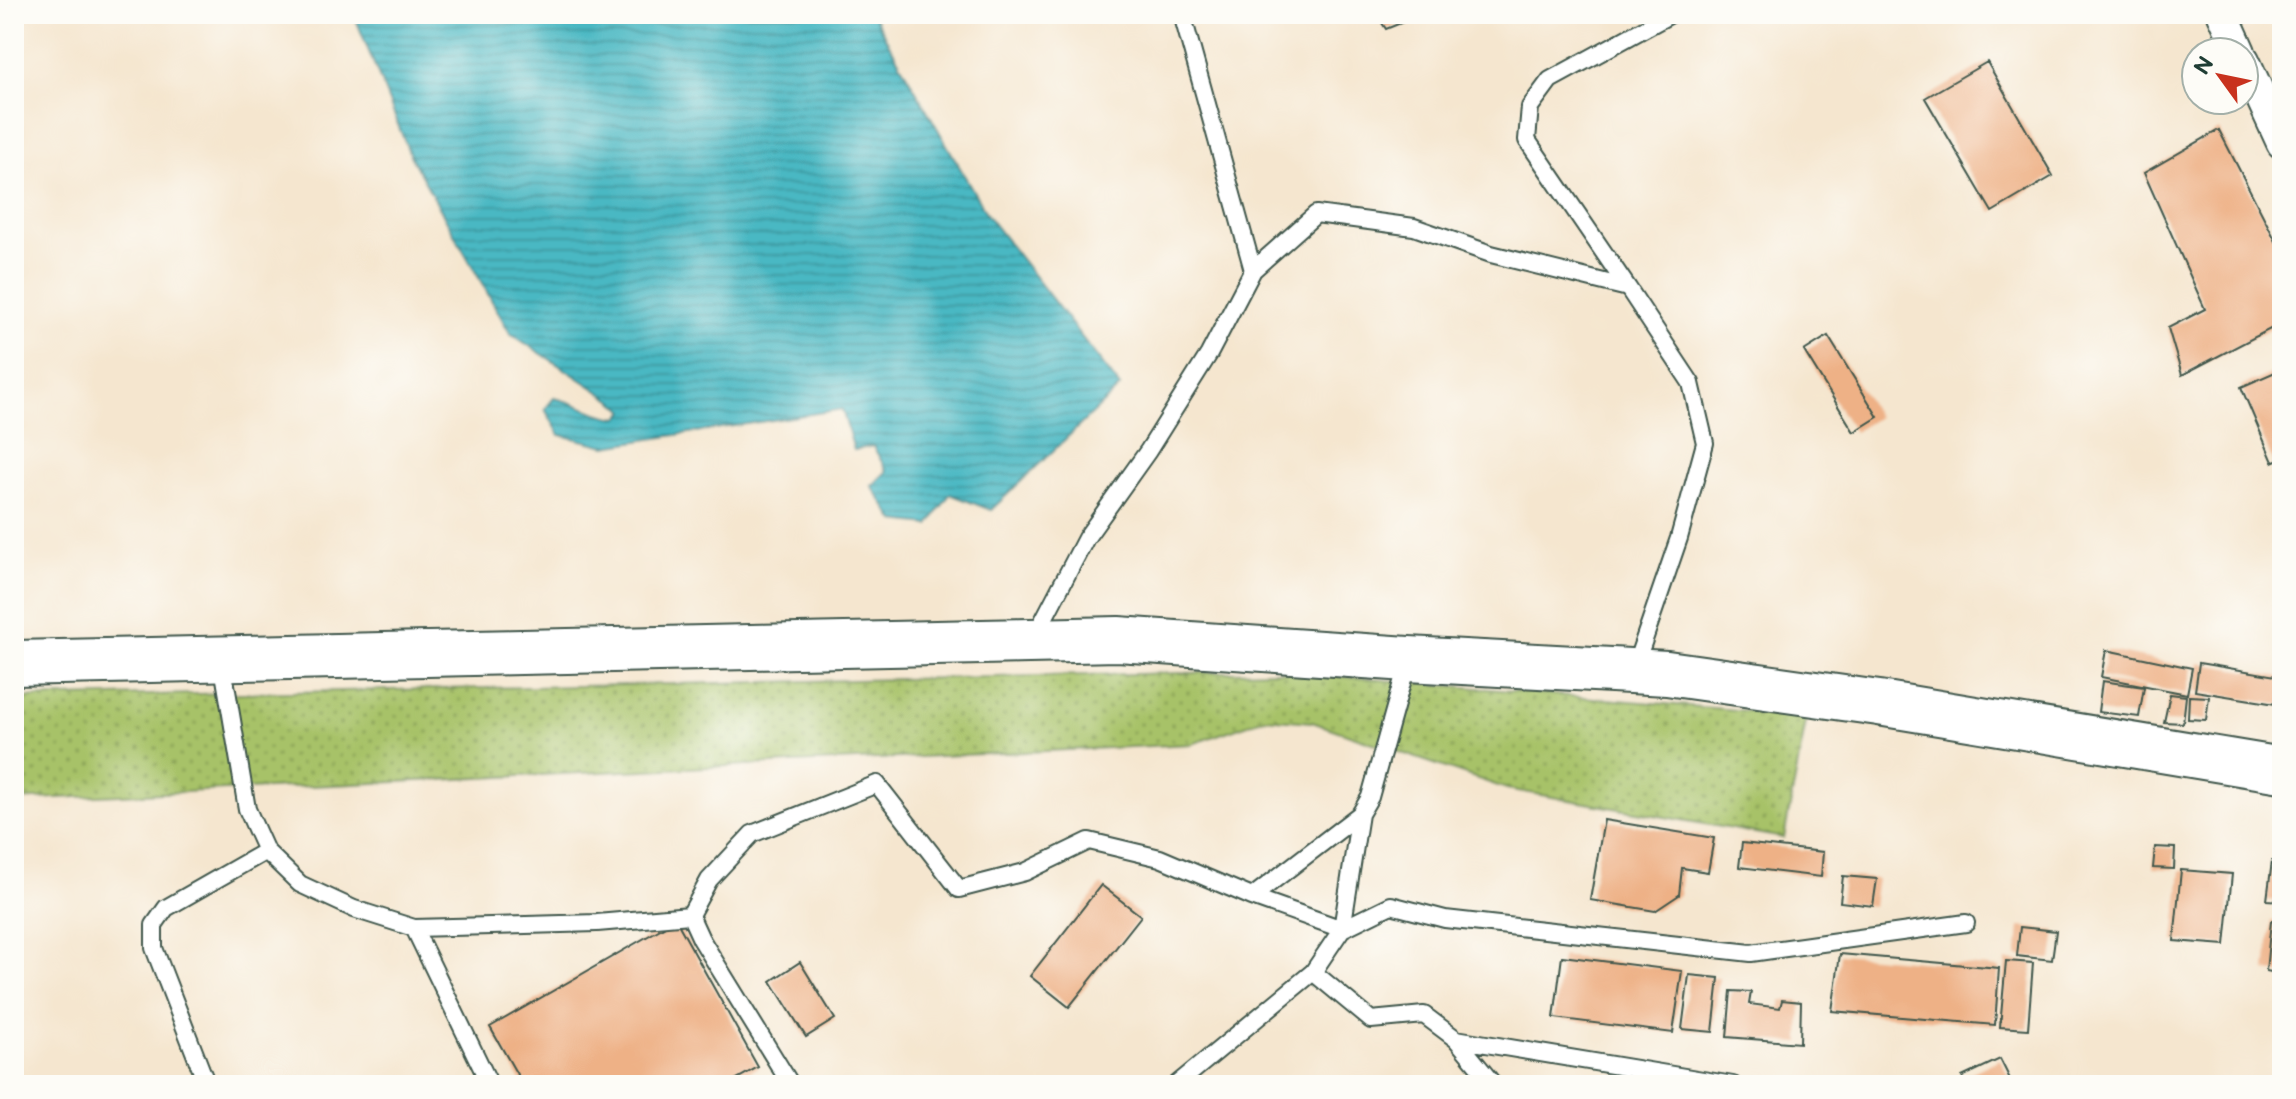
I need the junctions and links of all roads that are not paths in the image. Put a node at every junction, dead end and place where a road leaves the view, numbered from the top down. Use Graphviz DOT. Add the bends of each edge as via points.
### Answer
graph roads {
  1 [pos="1182,14"];
  2 [pos="1671,14"];
  3 [pos="2223,14"];
  4 [pos="2233,36"];
  5 [pos="2260,95"];
  6 [pos="2282,143"];
  7 [pos="1253,270"];
  8 [pos="1628,288"];
  9 [pos="1032,641"];
  10 [pos="221,659"];
  11 [pos="1408,659"];
  12 [pos="14,663"];
  13 [pos="1634,670"];
  14 [pos="2282,770"];
  15 [pos="1360,814"];
  16 [pos="266,851"];
  17 [pos="1252,897"];
  18 [pos="690,915"];
  19 [pos="1966,923"];
  20 [pos="414,928"];
  21 [pos="1342,929"];
  22 [pos="1313,972"];
  23 [pos="1456,1039"];
  24 [pos="207,1085"];
  25 [pos="490,1085"];
  26 [pos="791,1085"];
  27 [pos="1176,1085"];
  28 [pos="1494,1085"];
  29 [pos="1733,1085"];
  1 -- 7 [label="lane"];
  2 -- 8 [label="lane" via="1550,80 1530,107 1527,140"];
  3 -- 4 [label="street"];
  5 -- 6 [label="street"];
  7 -- 8 [label="lane" via="1316,214 1414,227 1491,254"];
  7 -- 9 [label="lane" via="1194,378 1086,538"];
  8 -- 13 [label="lane" via="1691,383 1705,443"];
  9 -- 10 [label="main road"];
  9 -- 11 [label="main road" via="1118,639"];
  10 -- 12 [label="main road"];
  10 -- 16 [label="lane" via="247,809"];
  11 -- 13 [label="main road"];
  11 -- 15 [label="lane" via="1370,797"];
  13 -- 14 [label="main road" via="1879,703"];
  15 -- 17 [label="lane"];
  15 -- 21 [label="lane"];
  16 -- 20 [label="lane" via="300,884"];
  16 -- 24 [label="lane" via="166,908 154,925 154,948"];
  17 -- 18 [label="lane" via="1160,858 1089,841 1025,872 959,889 877,784 752,834 709,880"];
  17 -- 21 [label="lane"];
  18 -- 20 [label="lane"];
  18 -- 26 [label="lane"];
  19 -- 21 [label="lane" via="1751,953 1445,919 1391,905"];
  20 -- 25 [label="lane"];
  21 -- 22 [label="lane"];
  22 -- 23 [label="lane" via="1371,1020 1424,1015"];
  22 -- 27 [label="lane"];
  23 -- 28 [label="lane"];
  23 -- 29 [label="lane"];
}
